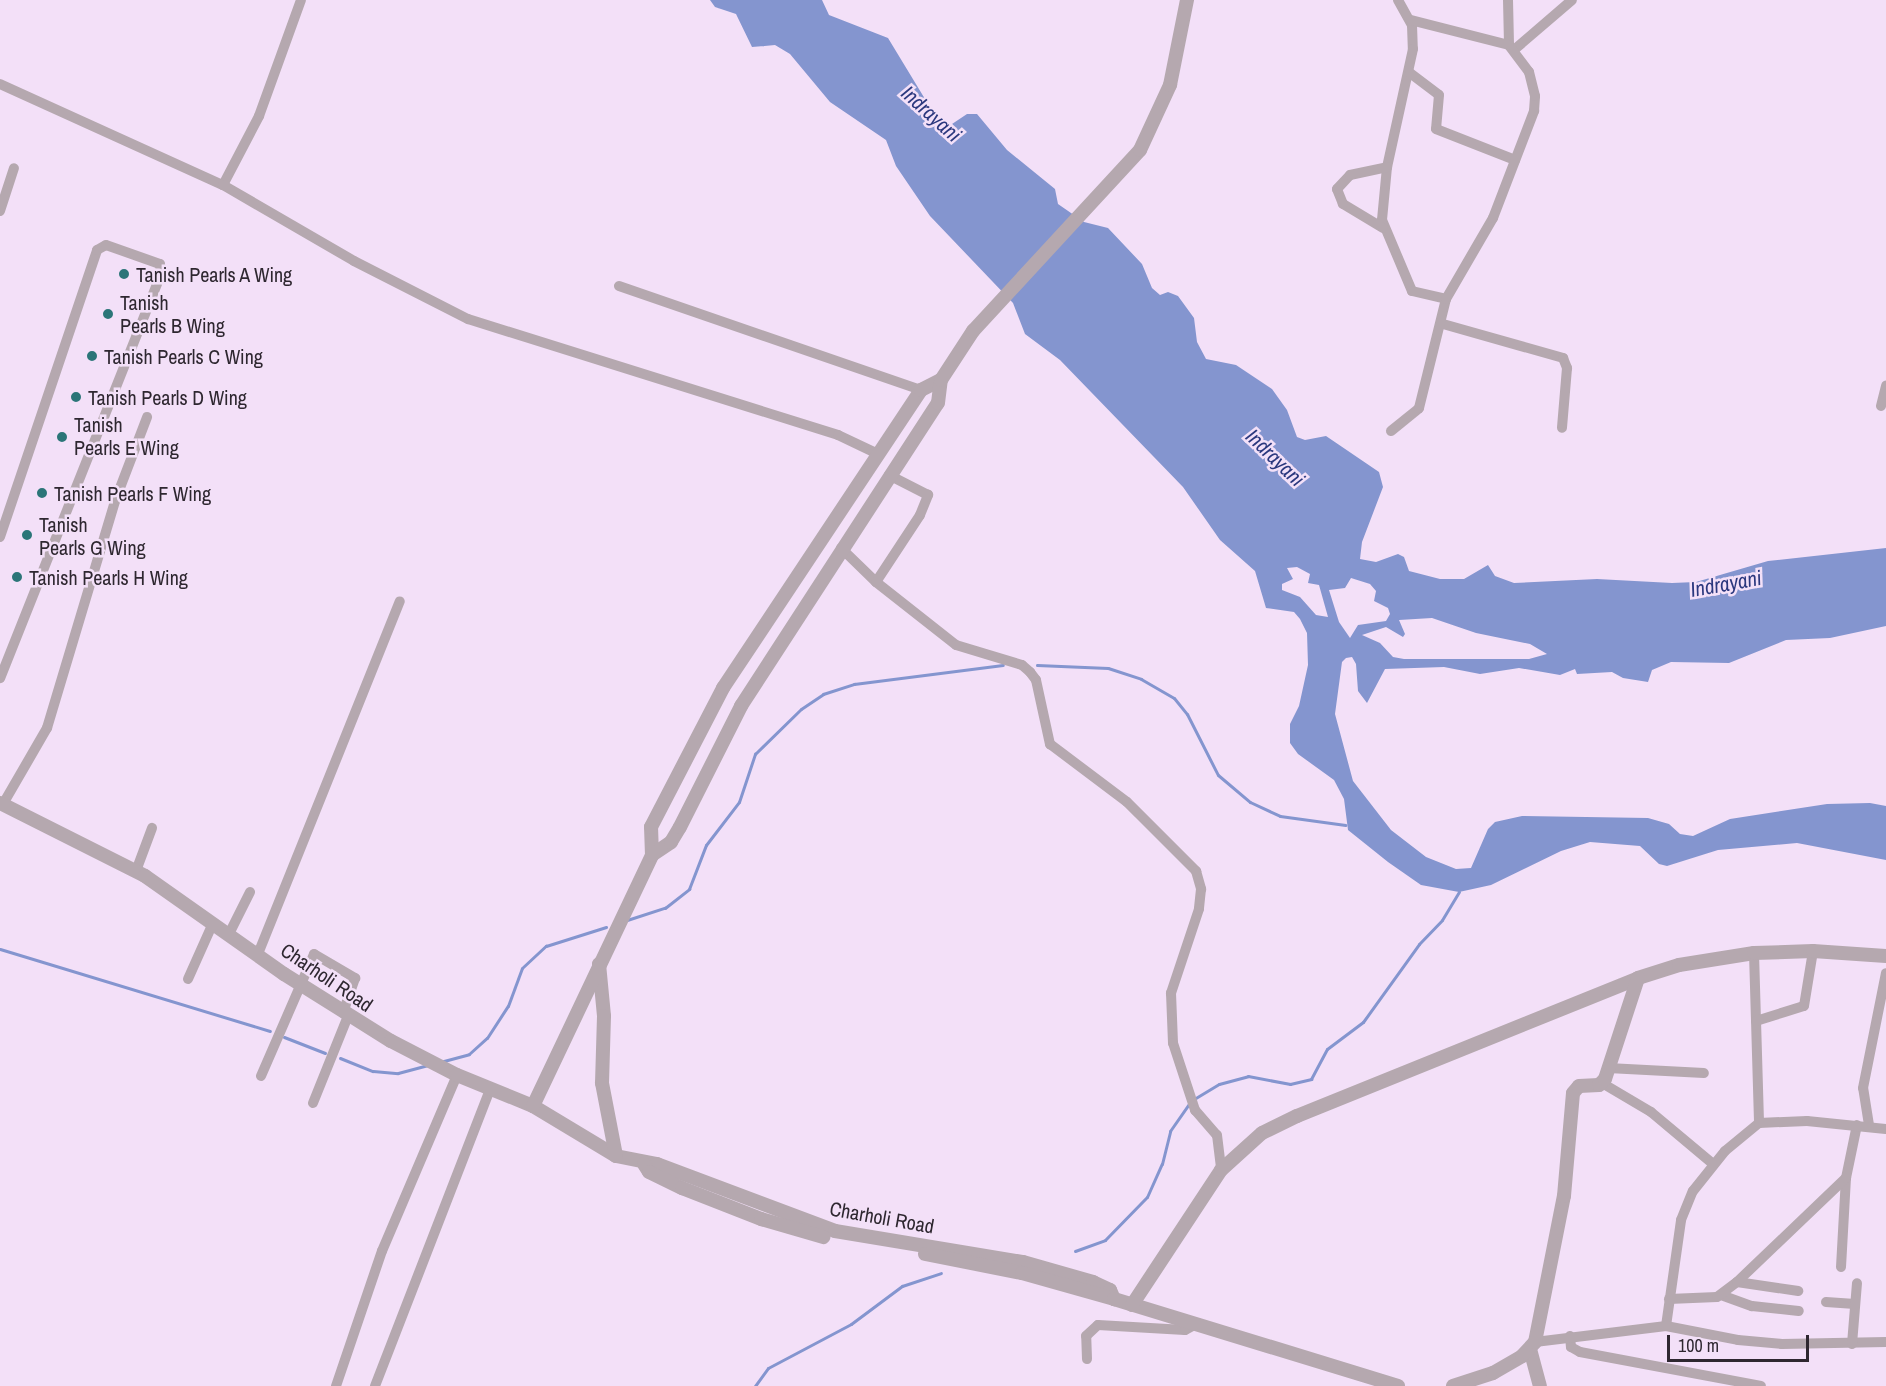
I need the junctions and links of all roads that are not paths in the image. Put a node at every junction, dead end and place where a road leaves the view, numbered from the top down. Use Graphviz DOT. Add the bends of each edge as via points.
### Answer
graph roads {
  1 [pos="301,0"];
  2 [pos="1187,0"];
  3 [pos="1398,0"];
  4 [pos="1508,0"];
  5 [pos="1572,0"];
  6 [pos="1411,20"];
  7 [pos="1512,47"];
  8 [pos="1410,73"];
  9 [pos="0,84"];
  10 [pos="1515,160"];
  11 [pos="1387,167"];
  12 [pos="14,168"];
  13 [pos="223,185"];
  14 [pos="0,212"];
  15 [pos="1383,228"];
  16 [pos="619,286"];
  17 [pos="1446,299"];
  18 [pos="1443,324"];
  19 [pos="941,380"];
  20 [pos="1886,386"];
  21 [pos="921,390"];
  22 [pos="1881,406"];
  23 [pos="147,417"];
  24 [pos="1562,428"];
  25 [pos="1391,431"];
  26 [pos="878,453"];
  27 [pos="889,475"];
  28 [pos="0,537"];
  29 [pos="841,549"];
  30 [pos="876,582"];
  31 [pos="400,601"];
  32 [pos="0,678"];
  33 [pos="2,803"];
  34 [pos="152,828"];
  35 [pos="652,855"];
  36 [pos="136,871"];
  37 [pos="250,891"];
  38 [pos="213,923"];
  39 [pos="229,934"];
  40 [pos="1813,951"];
  41 [pos="1754,953"];
  42 [pos="258,954"];
  43 [pos="1886,957"];
  44 [pos="599,964"];
  45 [pos="1886,973"];
  46 [pos="1638,978"];
  47 [pos="188,979"];
  48 [pos="299,984"];
  49 [pos="346,1015"];
  50 [pos="1756,1021"];
  51 [pos="1608,1068"];
  52 [pos="1704,1072"];
  53 [pos="457,1075"];
  54 [pos="261,1076"];
  55 [pos="1602,1083"];
  56 [pos="490,1090"];
  57 [pos="314,1103"];
  58 [pos="533,1106"];
  59 [pos="1759,1123"];
  60 [pos="1857,1125"];
  61 [pos="1869,1125"];
  62 [pos="1886,1129"];
  63 [pos="616,1156"];
  64 [pos="1712,1163"];
  65 [pos="1221,1170"];
  66 [pos="1846,1178"];
  67 [pos="1842,1267"];
  68 [pos="1737,1282"];
  69 [pos="1857,1283"];
  70 [pos="1798,1291"];
  71 [pos="1721,1295"];
  72 [pos="1669,1299"];
  73 [pos="1826,1302"];
  74 [pos="1856,1304"];
  75 [pos="1132,1305"];
  76 [pos="1799,1311"];
  77 [pos="1198,1323"];
  78 [pos="1666,1326"];
  79 [pos="1570,1336"];
  80 [pos="1886,1342"];
  81 [pos="1852,1344"];
  82 [pos="1532,1345"];
  83 [pos="1087,1359"];
  84 [pos="336,1386"];
  85 [pos="375,1386"];
  86 [pos="1398,1386"];
  87 [pos="1454,1386"];
  88 [pos="1540,1386"];
  89 [pos="1761,1386"];
  1 -- 13 [label="street" via="259,116"];
  2 -- 19 [label="street" via="1170,85 1140,150 973,331"];
  3 -- 6 [label="street"];
  4 -- 7 [label="street"];
  5 -- 7 [label="street"];
  6 -- 7 [label="street"];
  6 -- 8 [label="street" via="1414,34"];
  7 -- 10 [label="street" via="1534,82 1535,96 1534,111"];
  8 -- 10 [label="street" via="1439,94 1436,129"];
  8 -- 11 [label="street"];
  9 -- 13 [label="street"];
  10 -- 17 [label="street" via="1486,232"];
  11 -- 15 [label="street"];
  11 -- 15 [label="street" via="1350,175 1337,189 1343,204"];
  12 -- 14 [label="street"];
  13 -- 26 [label="street" via="354,261 468,319 838,435"];
  15 -- 17 [label="street" via="1412,291"];
  16 -- 21 [label="street"];
  17 -- 18 [label="street"];
  18 -- 24 [label="street" via="1563,358 1567,368"];
  18 -- 25 [label="street" via="1419,408"];
  19 -- 21 [label="street"];
  19 -- 27 [label="street" via="938,403"];
  20 -- 22 [label="street"];
  21 -- 26 [label="street"];
  23 -- 33 [label="street" via="115,501 47,728"];
  26 -- 35 [label="street" via="706,717 651,827"];
  27 -- 29 [label="street"];
  27 -- 30 [label="street" via="928,495 920,515"];
  28 -- 32 [label="street" via="97,250 106,245 160,264 161,274"];
  29 -- 30 [label="street"];
  29 -- 35 [label="street" via="741,706 681,827 671,842"];
  30 -- 65 [label="street" via="956,645 1022,665 1030,672 1036,680 1050,744 1127,802 1196,871 1201,889 1199,909 1171,993 1172,1033 1176,1060 1195,1110 1217,1135"];
  31 -- 42 [label="street"];
  33 -- 36 [label="street, Charholi Road"];
  34 -- 36 [label="street"];
  35 -- 44 [label="street"];
  36 -- 38 [label="street, Charholi Road"];
  37 -- 39 [label="street"];
  38 -- 39 [label="street, Charholi Road"];
  38 -- 47 [label="street"];
  39 -- 42 [label="street, Charholi Road"];
  40 -- 41 [label="street"];
  40 -- 43 [label="street"];
  40 -- 50 [label="street" via="1804,1006"];
  41 -- 46 [label="street" via="1678,965"];
  41 -- 50 [label="street"];
  42 -- 48 [label="street, Charholi Road"];
  44 -- 58 [label="street"];
  44 -- 63 [label="street" via="604,1016 602,1083"];
  45 -- 61 [label="street" via="1863,1088"];
  46 -- 51 [label="street"];
  46 -- 65 [label="street" via="1297,1116 1262,1133"];
  48 -- 49 [label="street, Charholi Road"];
  48 -- 49 [label="street" via="314,954 350,974 355,983"];
  48 -- 54 [label="street"];
  49 -- 53 [label="street, Charholi Road"];
  49 -- 57 [label="street"];
  50 -- 59 [label="street"];
  51 -- 52 [label="street"];
  51 -- 55 [label="street"];
  53 -- 56 [label="street, Charholi Road"];
  53 -- 84 [label="street" via="382,1251"];
  55 -- 64 [label="street" via="1651,1112"];
  55 -- 82 [label="street" via="1579,1086 1573,1093 1564,1196"];
  56 -- 58 [label="street, Charholi Road"];
  56 -- 85 [label="street"];
  58 -- 63 [label="street, Charholi Road"];
  59 -- 60 [label="street"];
  59 -- 64 [label="street"];
  60 -- 61 [label="street"];
  60 -- 66 [label="street"];
  61 -- 62 [label="street"];
  63 -- 75 [label="street, Charholi Road" via="657,1164 810,1224 901,1247 973,1251 1056,1270 1110,1290 1114,1299"];
  64 -- 72 [label="street" via="1693,1191 1681,1220"];
  65 -- 75 [label="street"];
  66 -- 67 [label="street"];
  66 -- 68 [label="street"];
  68 -- 70 [label="street"];
  68 -- 71 [label="street"];
  69 -- 74 [label="street"];
  71 -- 72 [label="street"];
  71 -- 76 [label="street" via="1752,1306"];
  72 -- 78 [label="street"];
  73 -- 74 [label="street"];
  74 -- 81 [label="street"];
  75 -- 77 [label="street, Charholi Road"];
  77 -- 83 [label="street" via="1185,1330 1122,1323 1098,1325 1086,1336"];
  77 -- 86 [label="street, Charholi Road"];
  78 -- 79 [label="street"];
  78 -- 81 [label="street" via="1738,1340"];
  79 -- 82 [label="street"];
  79 -- 89 [label="street" via="1571,1347 1580,1352"];
  80 -- 81 [label="street"];
  82 -- 87 [label="street" via="1493,1373"];
  82 -- 88 [label="street"];
}
